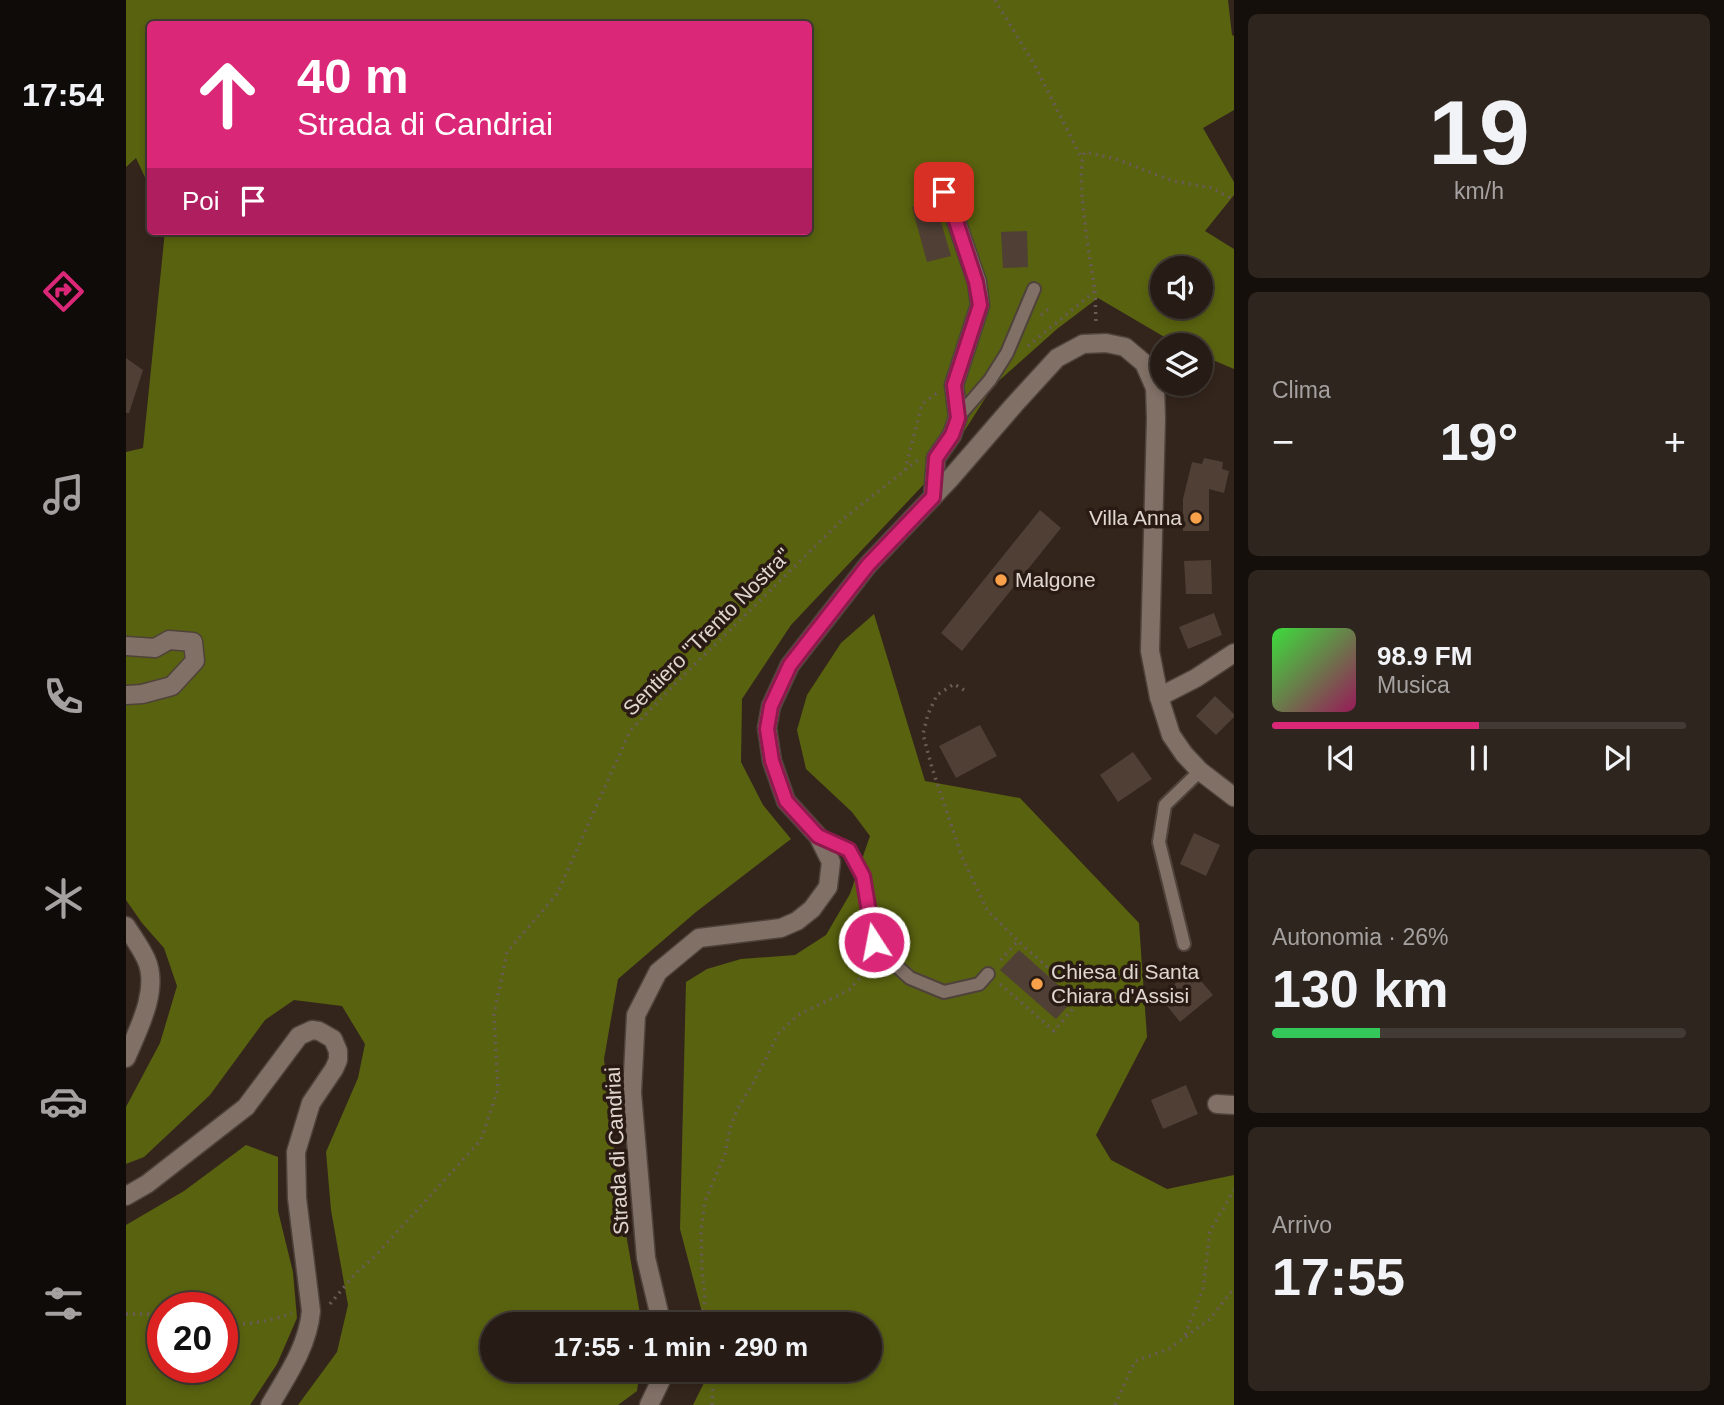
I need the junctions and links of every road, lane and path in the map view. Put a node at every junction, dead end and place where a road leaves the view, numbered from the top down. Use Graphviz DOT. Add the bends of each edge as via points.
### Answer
graph roads {
  1 [pos="995,0"];
  2 [pos="1081,157"];
  3 [pos="944,192"];
  4 [pos="1234,200"];
  5 [pos="1034,289"];
  6 [pos="1094,292"];
  7 [pos="1096,343"];
  8 [pos="1027,347"];
  9 [pos="958,418"];
  10 [pos="920,459"];
  11 [pos="933,497"];
  12 [pos="126,646"];
  13 [pos="1234,653"];
  14 [pos="964,690"];
  15 [pos="126,695"];
  16 [pos="1159,697"];
  17 [pos="1200,771"];
  18 [pos="1234,797"];
  19 [pos="818,836"];
  20 [pos="126,926"];
  21 [pos="1018,941"];
  22 [pos="874,942"];
  23 [pos="1184,944"];
  24 [pos="988,974"];
  25 [pos="126,1058"];
  26 [pos="1234,1191"];
  27 [pos="126,1196"];
  28 [pos="1234,1289"];
  29 [pos="311,1311"];
  30 [pos="659,1312"];
  31 [pos="703,1312"];
  32 [pos="126,1314"];
  33 [pos="147,1314"];
  34 [pos="238,1323"];
  35 [pos="1184,1338"];
  36 [pos="660,1382"];
  37 [pos="713,1382"];
  38 [pos="270,1405"];
  39 [pos="649,1405"];
  40 [pos="712,1405"];
  41 [pos="1115,1405"];
  1 -- 2 [label="path"];
  2 -- 4 [label="path" via="1085,152 1116,159 1173,181 1212,188"];
  2 -- 6 [label="path"];
  3 -- 9 [label="main road" via="980,305 954,385"];
  5 -- 9 [label="lane" via="1007,353"];
  6 -- 7 [label="path"];
  6 -- 8 [label="path"];
  7 -- 11 [label="main road, Strada di Candriai" via="1083,344 1057,358"];
  7 -- 16 [label="main road" via="1125,347 1144,363 1155,388 1150,651"];
  9 -- 11 [label="main road" via="936,458"];
  10 -- 29 [label="path, Sentiero \"Trento Nostra\"" via="842,520 630,731 557,894 507,952 494,1014 498,1089 481,1140 327,1307"];
  11 -- 19 [label="main road, Strada di Candriai" via="868,565 797,655 771,706 767,729 779,782 786,801"];
  12 -- 15 [label="main road" via="155,648 169,640 193,642 195,661 172,686"];
  13 -- 16 [label="main road"];
  14 -- 21 [label="path" via="954,684 937,695 923,734 962,857 987,910"];
  16 -- 17 [label="main road" via="1171,735"];
  17 -- 18 [label="main road"];
  17 -- 23 [label="lane" via="1165,805 1159,842"];
  19 -- 22 [label="lane" via="849,850 863,876"];
  19 -- 30 [label="main road, Strada di Candriai" via="831,862 828,887 812,909 781,928 699,937 658,972 636,1015 632,1093 646,1258"];
  20 -- 25 [label="main road" via="147,961 151,987"];
  21 -- 24 [label="path"];
  21 -- 24 [label="path" via="1082,998 1054,1031"];
  22 -- 24 [label="lane" via="910,978 944,992 979,984"];
  22 -- 31 [label="path" via="870,967 849,990 798,1015 779,1033 738,1108 705,1201 701,1230"];
  26 -- 35 [label="path" via="1210,1231 1203,1289"];
  27 -- 29 [label="main road" via="246,1107 299,1037 312,1030 333,1038 338,1060 311,1103 296,1152"];
  28 -- 35 [label="path" via="1210,1319"];
  29 -- 34 [label="path, Sentiero \"Trento Nostra\""];
  29 -- 38 [label="main road" via="297,1359"];
  32 -- 33 [label="path"];
  35 -- 41 [label="path" via="1169,1349 1135,1361"];
  36 -- 39 [label="main road"];
  37 -- 40 [label="path"];
}
